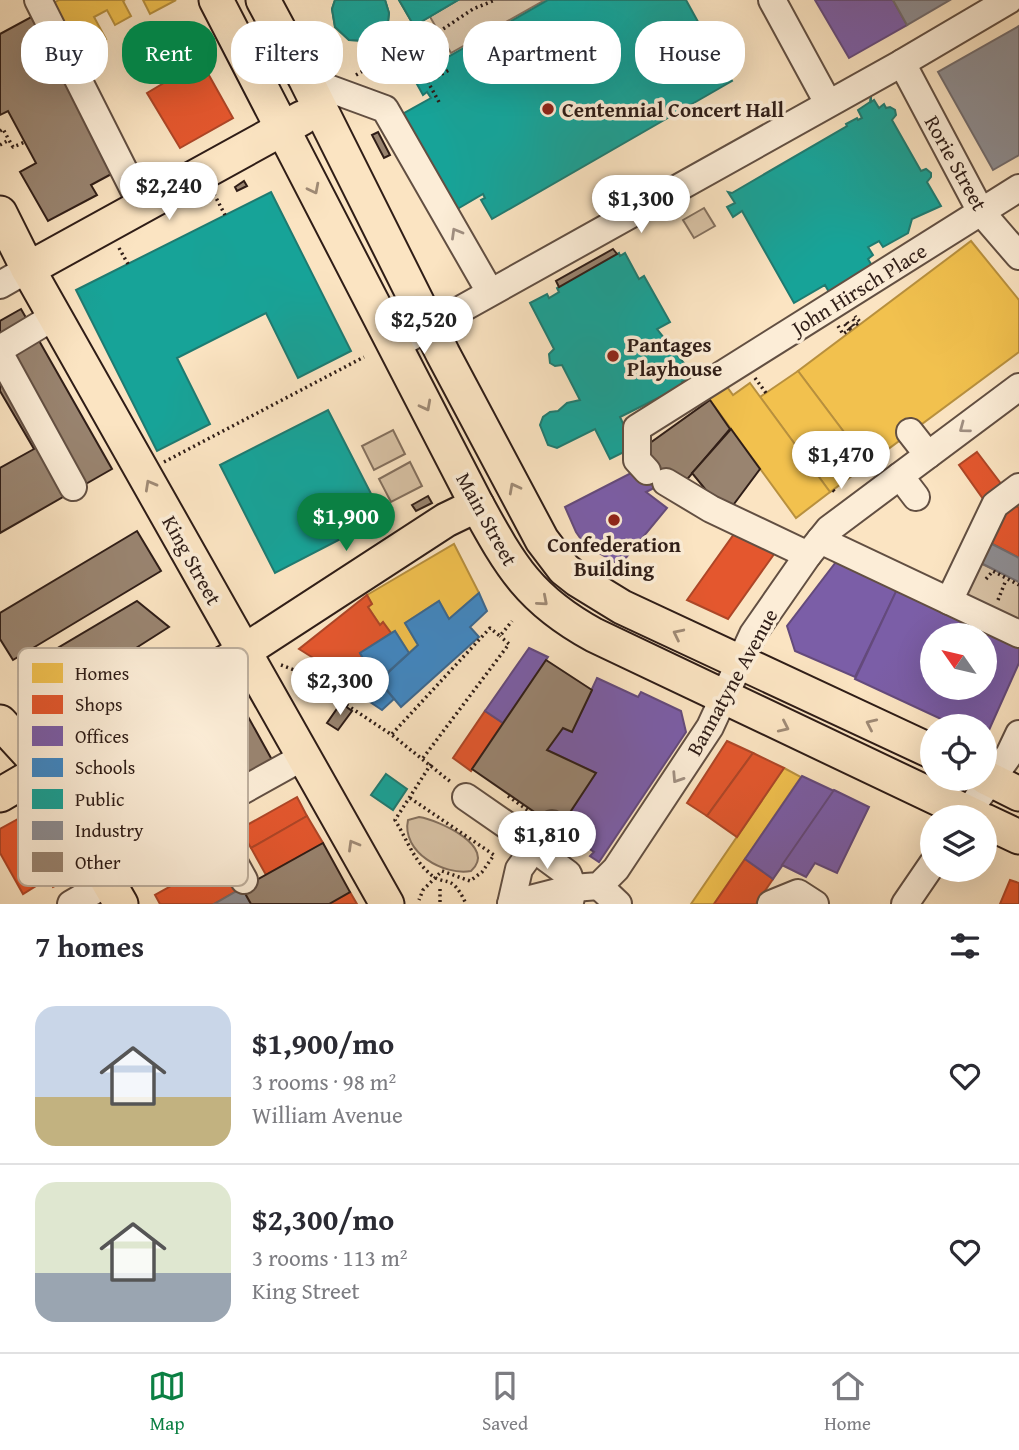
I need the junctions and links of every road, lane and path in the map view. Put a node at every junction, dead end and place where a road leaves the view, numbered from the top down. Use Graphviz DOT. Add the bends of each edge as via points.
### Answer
graph roads {
  1 [pos="38,0"];
  2 [pos="216,0"];
  3 [pos="263,0"];
  4 [pos="495,0"];
  5 [pos="772,0"];
  6 [pos="1009,0"];
  7 [pos="902,63"];
  8 [pos="451,69"];
  9 [pos="347,76"];
  10 [pos="312,94"];
  11 [pos="439,102"];
  12 [pos="828,103"];
  13 [pos="284,128"];
  14 [pos="0,131"];
  15 [pos="9,140"];
  16 [pos="25,142"];
  17 [pos="0,145"];
  18 [pos="1019,188"];
  19 [pos="214,194"];
  20 [pos="142,206"];
  21 [pos="981,212"];
  22 [pos="0,213"];
  23 [pos="225,215"];
  24 [pos="119,247"];
  25 [pos="1019,256"];
  26 [pos="128,264"];
  27 [pos="14,277"];
  28 [pos="490,292"];
  29 [pos="55,316"];
  30 [pos="429,326"];
  31 [pos="847,327"];
  32 [pos="844,333"];
  33 [pos="395,345"];
  34 [pos="0,351"];
  35 [pos="364,357"];
  36 [pos="1019,387"];
  37 [pos="911,432"];
  38 [pos="928,455"];
  39 [pos="162,463"];
  40 [pos="900,476"];
  41 [pos="73,487"];
  42 [pos="1019,487"];
  43 [pos="916,497"];
  44 [pos="477,505"];
  45 [pos="814,547"];
  46 [pos="980,579"];
  47 [pos="1019,585"];
  48 [pos="949,601"];
  49 [pos="512,621"];
  50 [pos="1019,634"];
  51 [pos="500,636"];
  52 [pos="241,648"];
  53 [pos="248,649"];
  54 [pos="248,661"];
  55 [pos="740,663"];
  56 [pos="281,664"];
  57 [pos="723,698"];
  58 [pos="0,722"];
  59 [pos="1019,734"];
  60 [pos="392,735"];
  61 [pos="18,742"];
  62 [pos="920,746"];
  63 [pos="303,757"];
  64 [pos="423,758"];
  65 [pos="431,764"];
  66 [pos="18,784"];
  67 [pos="998,784"];
  68 [pos="248,788"];
  69 [pos="0,795"];
  70 [pos="466,797"];
  71 [pos="410,798"];
  72 [pos="948,805"];
  73 [pos="982,805"];
  74 [pos="552,824"];
  75 [pos="997,827"];
  76 [pos="1019,837"];
  77 [pos="536,847"];
  78 [pos="436,879"];
  79 [pos="920,882"];
  80 [pos="108,886"];
  81 [pos="440,889"];
  82 [pos="581,893"];
  83 [pos="403,902"];
  84 [pos="71,904"];
  85 [pos="440,904"];
  86 [pos="466,904"];
  87 [pos="511,904"];
  88 [pos="618,904"];
  89 [pos="771,904"];
  90 [pos="816,904"];
  91 [pos="905,904"];
  1 -- 20 [label="street"];
  2 -- 13 [label="main road, Main Street"];
  3 -- 10 [label="main road, Main Street"];
  4 -- 9 [label="path"];
  5 -- 12 [label="street"];
  6 -- 7 [label="street"];
  7 -- 12 [label="street"];
  7 -- 21 [label="street, Rorie Street"];
  8 -- 11 [label="path" via="428,82"];
  10 -- 13 [label="main road"];
  28 -- 10 [label="street, one-way" via="385,109"];
  10 -- 30 [label="main road, Main Street"];
  12 -- 28 [label="street"];
  13 -- 20 [label="main road"];
  13 -- 33 [label="main road, Main Street, one-way"];
  14 -- 15 [label="path" via="3,129"];
  15 -- 16 [label="path" via="13,148"];
  15 -- 17 [label="path"];
  18 -- 21 [label="street, John Hirsch Place"];
  19 -- 23 [label="path"];
  20 -- 27 [label="main road"];
  21 -- 25 [label="street, Rorie Street"];
  21 -- 45 [label="street, John Hirsch Place" via="637,428 637,460 657,476 710,509"];
  22 -- 27 [label="main road, King Street"];
  24 -- 26 [label="path"];
  27 -- 29 [label="main road, King Street"];
  28 -- 30 [label="street"];
  29 -- 34 [label="street"];
  52 -- 29 [label="main road, King Street, one-way"];
  30 -- 33 [label="street"];
  55 -- 30 [label="main road, Main Street, one-way" via="622,607 564,569 537,531"];
  31 -- 32 [label="path"];
  33 -- 44 [label="main road, Main Street, one-way"];
  34 -- 41 [label="street"];
  35 -- 39 [label="path"];
  36 -- 38 [label="street, Bannatyne Avenue, one-way"];
  37 -- 38 [label="street"];
  38 -- 40 [label="street, Bannatyne Avenue"];
  40 -- 43 [label="street"];
  40 -- 45 [label="street, Bannatyne Avenue" via="829,529"];
  42 -- 48 [label="street" via="995,505"];
  44 -- 53 [label="main road" via="446,520"];
  44 -- 57 [label="main road, Main Street, one-way" via="513,568 546,604 594,635"];
  45 -- 48 [label="street"];
  45 -- 55 [label="street, Bannatyne Avenue" via="754,634"];
  46 -- 47 [label="path" via="993,571"];
  48 -- 50 [label="street"];
  49 -- 51 [label="path"];
  51 -- 60 [label="path" via="490,628"];
  51 -- 64 [label="path" via="509,644"];
  54 -- 63 [label="main road, King Street"];
  55 -- 57 [label="street, Bannatyne Avenue"];
  62 -- 55 [label="main road, Main Street, one-way"];
  56 -- 60 [label="path"];
  57 -- 72 [label="main road, Main Street, one-way"];
  57 -- 82 [label="street, Bannatyne Avenue, one-way" via="705,736 616,869"];
  58 -- 61 [label="main road"];
  59 -- 67 [label="street"];
  60 -- 64 [label="path"];
  63 -- 68 [label="street"];
  83 -- 63 [label="main road, King Street, one-way"];
  64 -- 65 [label="path"];
  65 -- 70 [label="path"];
  65 -- 71 [label="path"];
  66 -- 69 [label="main road"];
  67 -- 73 [label="street"];
  70 -- 77 [label="street"];
  71 -- 78 [label="path" via="395,820"];
  71 -- 78 [label="path" via="494,855 470,881 442,871"];
  74 -- 77 [label="street"];
  75 -- 76 [label="main road, Main Street"];
  77 -- 82 [label="street" via="568,874"];
  77 -- 87 [label="street" via="519,869"];
  78 -- 83 [label="path"];
  78 -- 86 [label="path" via="452,882"];
  79 -- 91 [label="street"];
  80 -- 84 [label="street"];
  81 -- 85 [label="path"];
  82 -- 87 [label="street"];
  82 -- 88 [label="street"];
  89 -- 90 [label="street" via="798,893"];
}
